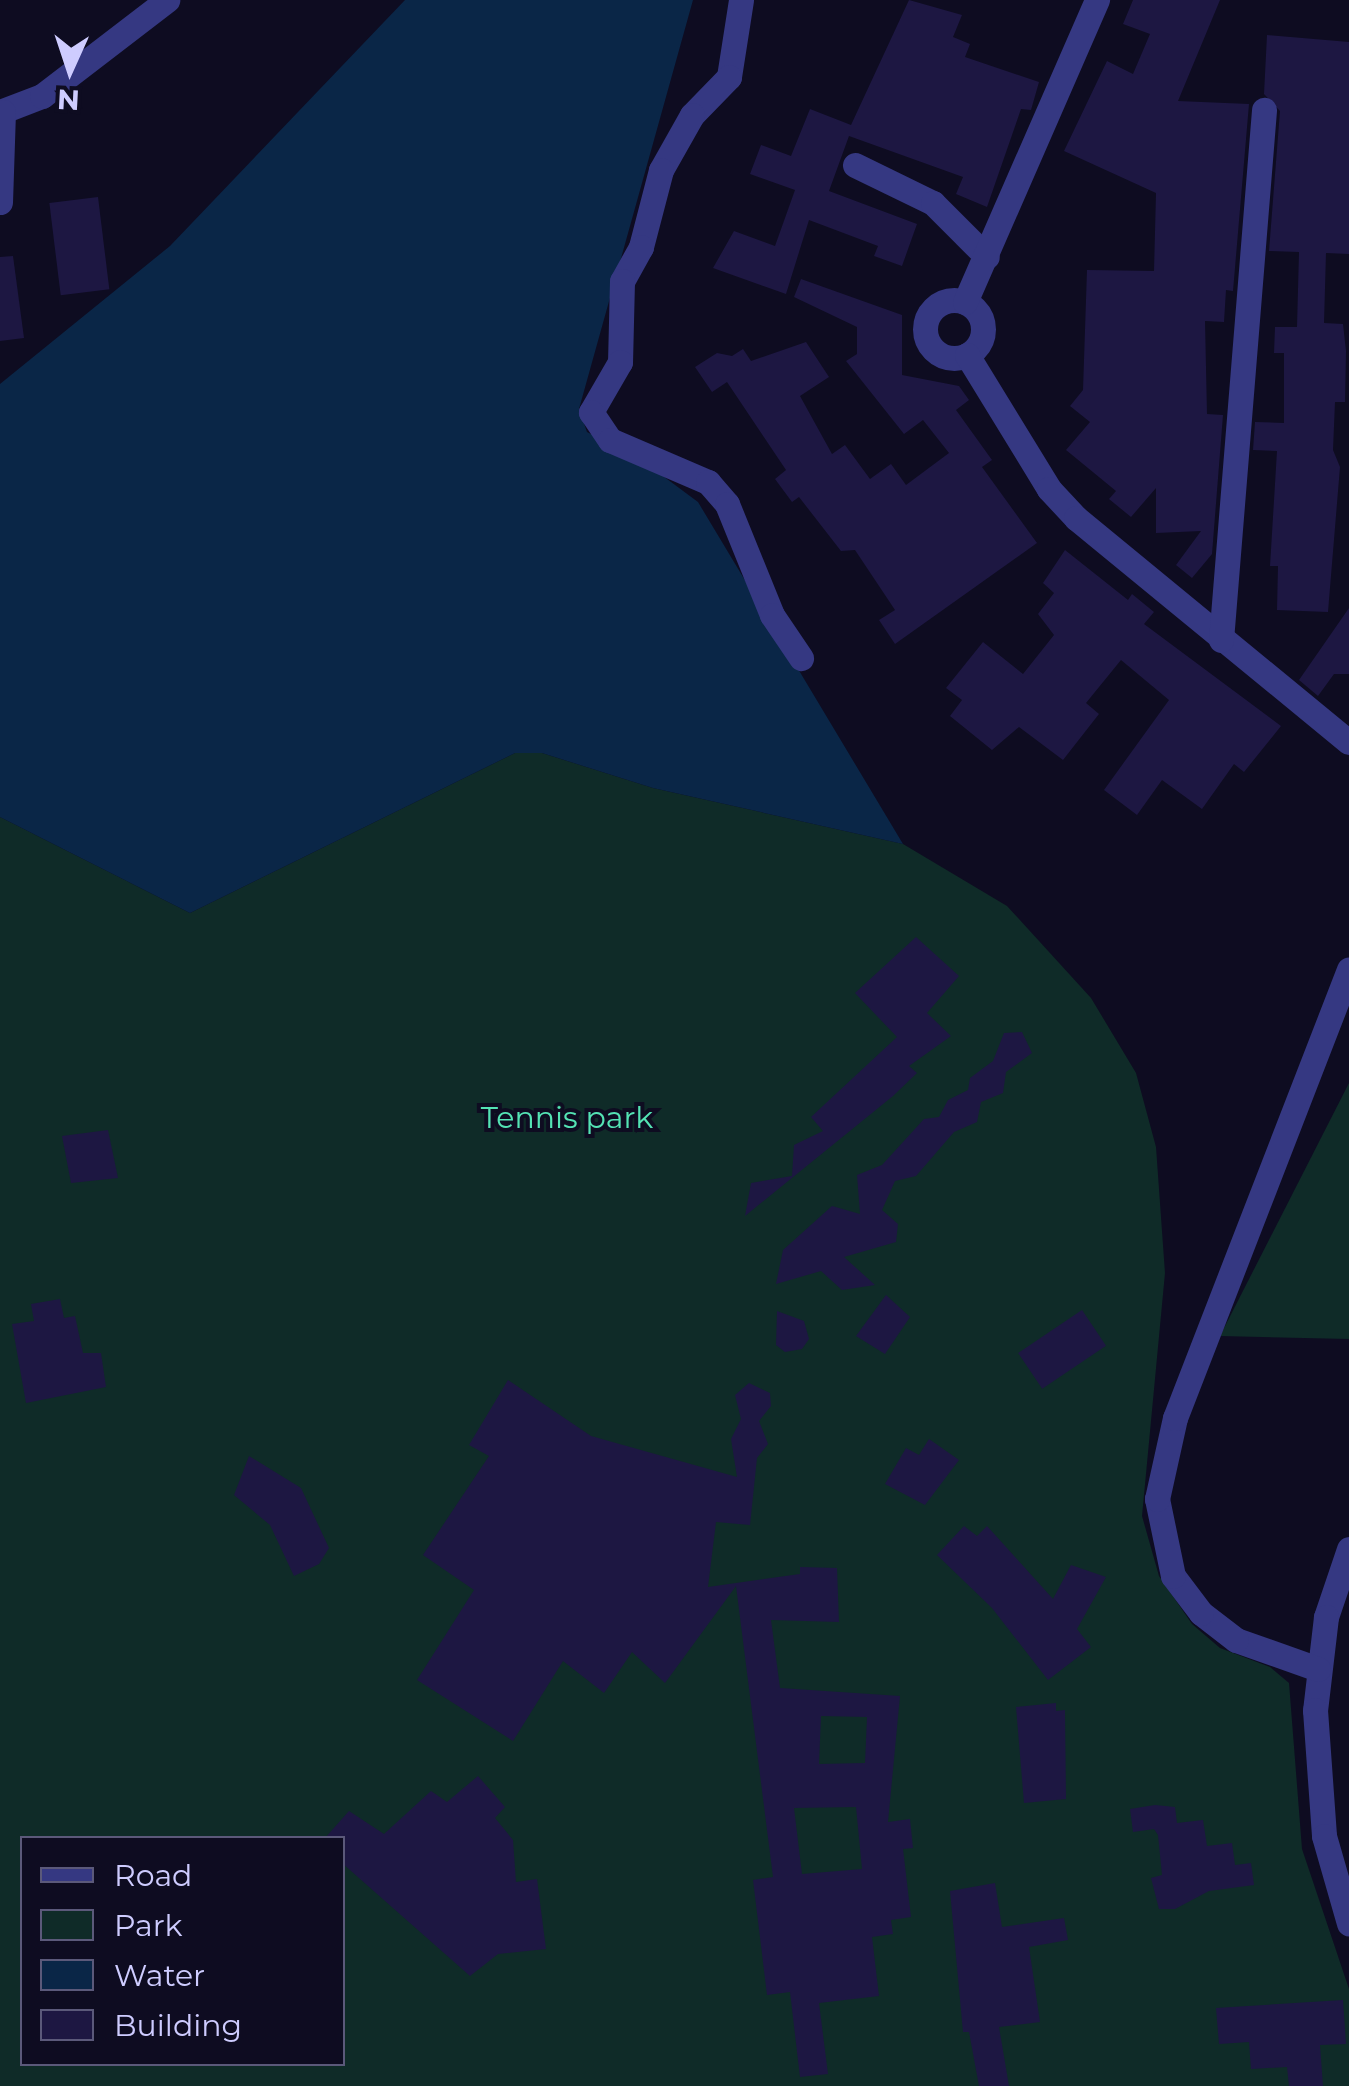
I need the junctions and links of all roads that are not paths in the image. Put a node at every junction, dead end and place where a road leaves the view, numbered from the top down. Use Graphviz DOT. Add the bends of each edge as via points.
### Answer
graph roads {
  1 [pos="166,0"];
  2 [pos="740,0"];
  3 [pos="1097,0"];
  4 [pos="1264,110"];
  5 [pos="1,112"];
  6 [pos="855,165"];
  7 [pos="0,202"];
  8 [pos="986,257"];
  9 [pos="965,302"];
  10 [pos="967,355"];
  11 [pos="1221,640"];
  12 [pos="801,658"];
  13 [pos="1349,742"];
  14 [pos="1349,970"];
  15 [pos="1349,1549"];
  16 [pos="1318,1669"];
  17 [pos="1349,1923"];
  1 -- 5 [label="street" via="42,96"];
  2 -- 12 [label="street" via="729,77 692,115 661,170 642,248 622,280 620,362 591,412 610,440 708,482 727,504 772,615"];
  3 -- 8 [label="street"];
  4 -- 11 [label="street"];
  5 -- 7 [label="street"];
  6 -- 8 [label="street" via="933,203"];
  8 -- 9 [label="street"];
  9 -- 10 [label="street" via="982,324 980,342"];
  9 -- 10 [label="street" via="937,306 924,330 938,354"];
  10 -- 11 [label="street" via="1050,489"];
  11 -- 13 [label="street"];
  14 -- 16 [label="street" via="1174,1418 1157,1499 1173,1576 1201,1612 1236,1640"];
  15 -- 16 [label="street" via="1332,1591"];
  16 -- 17 [label="street" via="1316,1766 1324,1836"];
}
